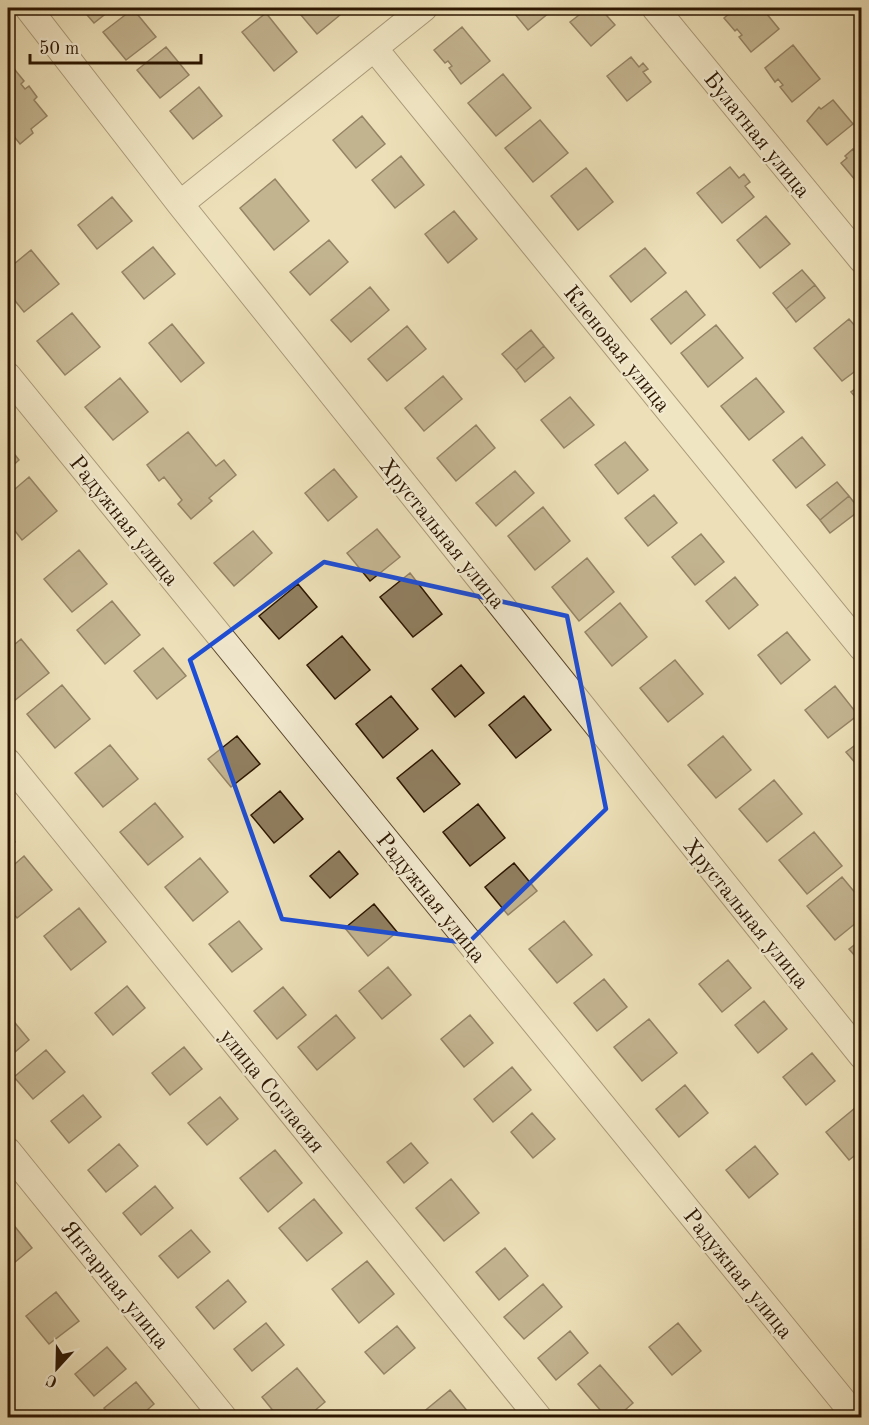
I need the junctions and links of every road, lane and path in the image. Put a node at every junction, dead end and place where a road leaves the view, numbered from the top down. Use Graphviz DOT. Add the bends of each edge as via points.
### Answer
graph roads {
  1 [pos="28,8"];
  2 [pos="424,8"];
  3 [pos="655,8"];
  4 [pos="374,48"];
  5 [pos="180,204"];
  6 [pos="861,260"];
  7 [pos="8,376"];
  8 [pos="861,648"];
  9 [pos="8,762"];
  10 [pos="861,1056"];
  11 [pos="8,1151"];
  12 [pos="224,1418"];
  13 [pos="539,1418"];
  14 [pos="857,1418"];
  1 -- 5 [label="street, Хрустальная улица"];
  2 -- 4 [label="street"];
  3 -- 6 [label="street, Булатная улица"];
  4 -- 5 [label="street"];
  4 -- 8 [label="street, Кленовая улица"];
  5 -- 10 [label="street, Хрустальная улица"];
  7 -- 14 [label="street, Радужная улица"];
  9 -- 13 [label="street, улица Согласия"];
  11 -- 12 [label="street, Янтарная улица"];
}
